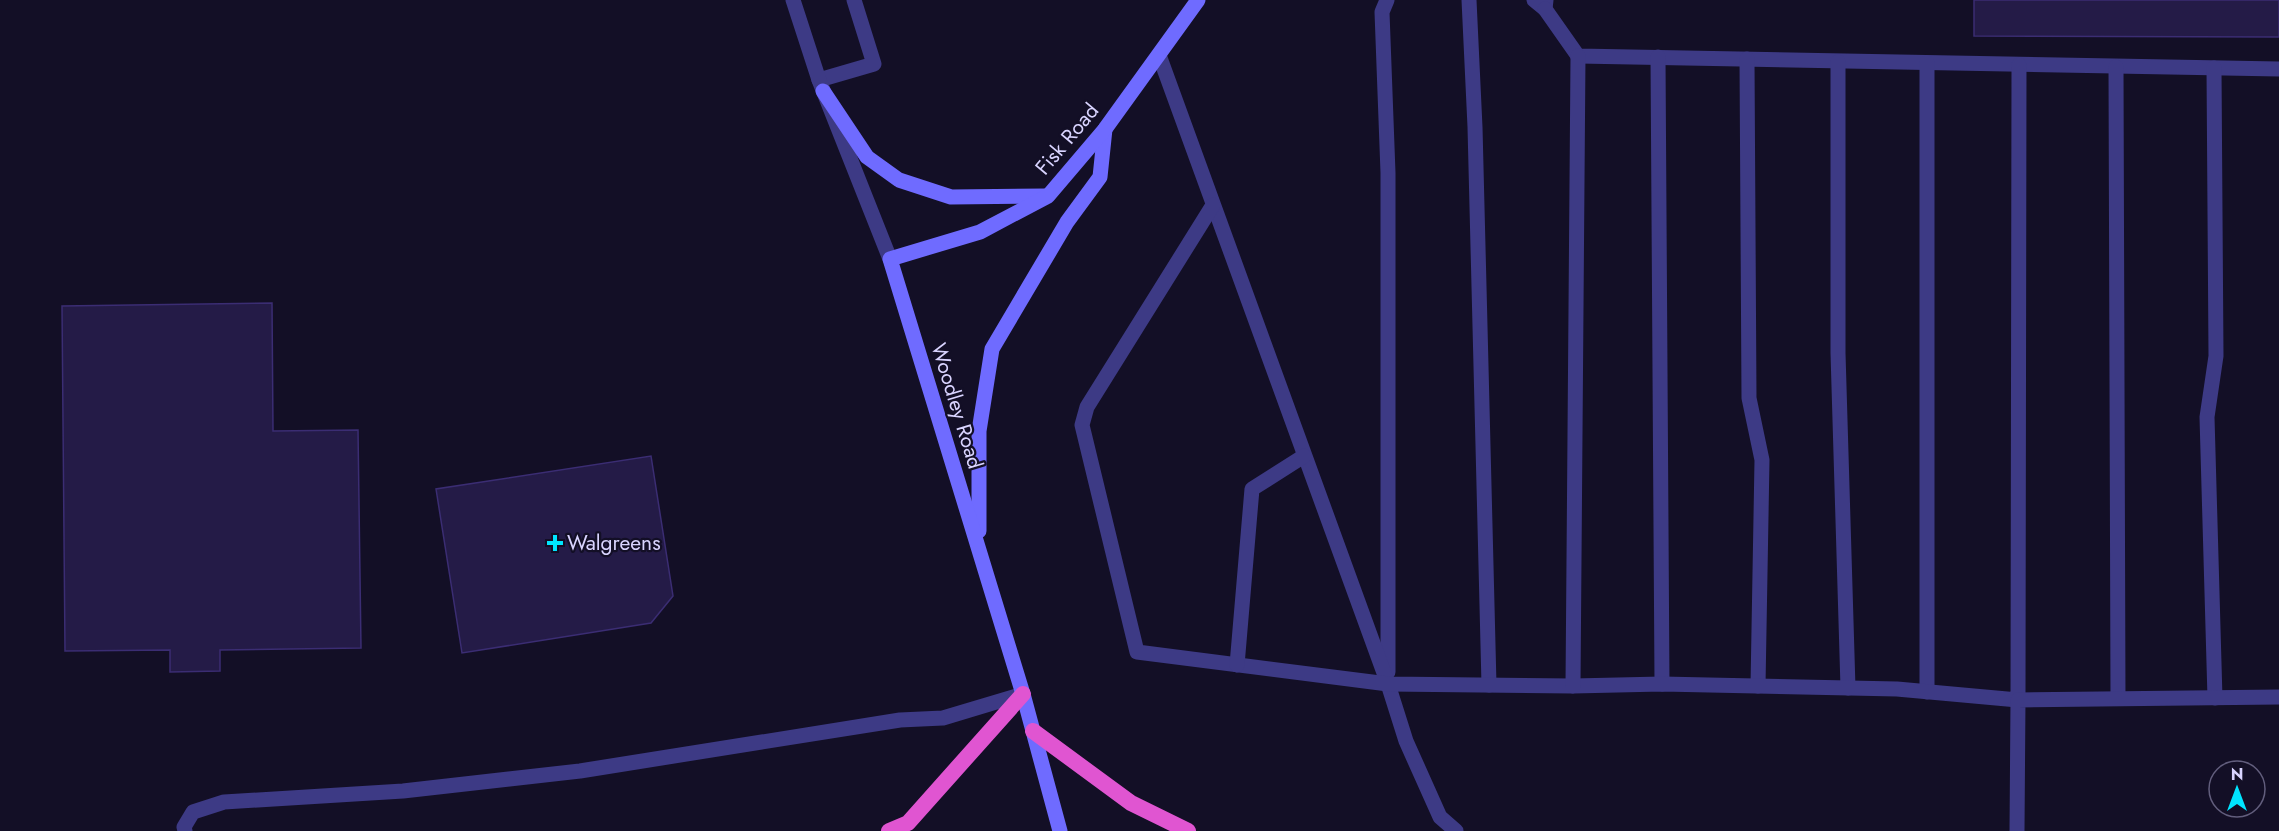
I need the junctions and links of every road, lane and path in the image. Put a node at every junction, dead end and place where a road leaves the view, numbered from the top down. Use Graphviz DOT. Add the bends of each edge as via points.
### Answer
graph roads {
  1 [pos="793,0"];
  2 [pos="854,0"];
  3 [pos="1198,0"];
  4 [pos="1387,0"];
  5 [pos="1469,0"];
  6 [pos="1542,3"];
  7 [pos="1159,55"];
  8 [pos="1578,56"];
  9 [pos="1658,57"];
  10 [pos="1747,59"];
  11 [pos="1838,62"];
  12 [pos="1927,63"];
  13 [pos="2019,65"];
  14 [pos="2116,67"];
  15 [pos="2214,68"];
  16 [pos="2279,69"];
  17 [pos="821,86"];
  18 [pos="1105,129"];
  19 [pos="1048,196"];
  20 [pos="1213,205"];
  21 [pos="890,258"];
  22 [pos="1304,456"];
  23 [pos="979,546"];
  24 [pos="1237,664"];
  25 [pos="1388,684"];
  26 [pos="1662,684"];
  27 [pos="1489,685"];
  28 [pos="1573,686"];
  29 [pos="1758,686"];
  30 [pos="1848,688"];
  31 [pos="1927,692"];
  32 [pos="1023,694"];
  33 [pos="2279,697"];
  34 [pos="2118,698"];
  35 [pos="2215,698"];
  36 [pos="2019,700"];
  37 [pos="1033,731"];
  38 [pos="185,831"];
  39 [pos="889,831"];
  40 [pos="1060,831"];
  41 [pos="1188,831"];
  42 [pos="1456,831"];
  43 [pos="2017,831"];
  1 -- 17 [label="street, Woodley Road"];
  2 -- 17 [label="street" via="874,64"];
  3 -- 7 [label="main road, Fisk Road"];
  4 -- 25 [label="street" via="1382,12 1388,173"];
  5 -- 27 [label="street"];
  6 -- 8 [label="street"];
  7 -- 18 [label="main road, Fisk Road"];
  7 -- 20 [label="street"];
  8 -- 9 [label="street"];
  8 -- 28 [label="street"];
  9 -- 10 [label="street"];
  9 -- 26 [label="street"];
  10 -- 11 [label="street"];
  10 -- 29 [label="street" via="1749,398 1761,460"];
  11 -- 12 [label="street"];
  11 -- 30 [label="street" via="1838,353"];
  12 -- 13 [label="street"];
  12 -- 31 [label="street"];
  13 -- 14 [label="street"];
  13 -- 36 [label="street"];
  14 -- 15 [label="street"];
  14 -- 34 [label="street"];
  15 -- 16 [label="street"];
  15 -- 35 [label="street" via="2216,356 2207,417"];
  17 -- 19 [label="main road" via="867,157 899,180 951,197"];
  17 -- 21 [label="street, Woodley Road"];
  18 -- 19 [label="main road, Fisk Road"];
  18 -- 23 [label="main road" via="1100,177 1067,222 993,349 979,431"];
  19 -- 21 [label="main road, Fisk Road" via="980,232"];
  20 -- 22 [label="street"];
  20 -- 24 [label="street" via="1087,407 1082,425 1137,652"];
  21 -- 23 [label="main road, Woodley Road"];
  22 -- 24 [label="street" via="1252,489"];
  22 -- 25 [label="street"];
  23 -- 32 [label="main road, Woodley Road"];
  24 -- 25 [label="street"];
  25 -- 27 [label="street"];
  25 -- 42 [label="street" via="1407,741 1440,817"];
  26 -- 28 [label="street"];
  26 -- 29 [label="street"];
  27 -- 28 [label="street"];
  29 -- 30 [label="street"];
  30 -- 31 [label="street"];
  31 -- 36 [label="street"];
  32 -- 37 [label="main road, Woodley Road"];
  32 -- 38 [label="street" via="943,718 900,720 580,771 403,792 224,802 193,812"];
  32 -- 39 [label="highway" via="908,823"];
  33 -- 35 [label="street"];
  34 -- 35 [label="street"];
  34 -- 36 [label="street"];
  36 -- 43 [label="street"];
  37 -- 40 [label="main road, Woodley Road"];
  37 -- 41 [label="highway" via="1131,803"];
}
